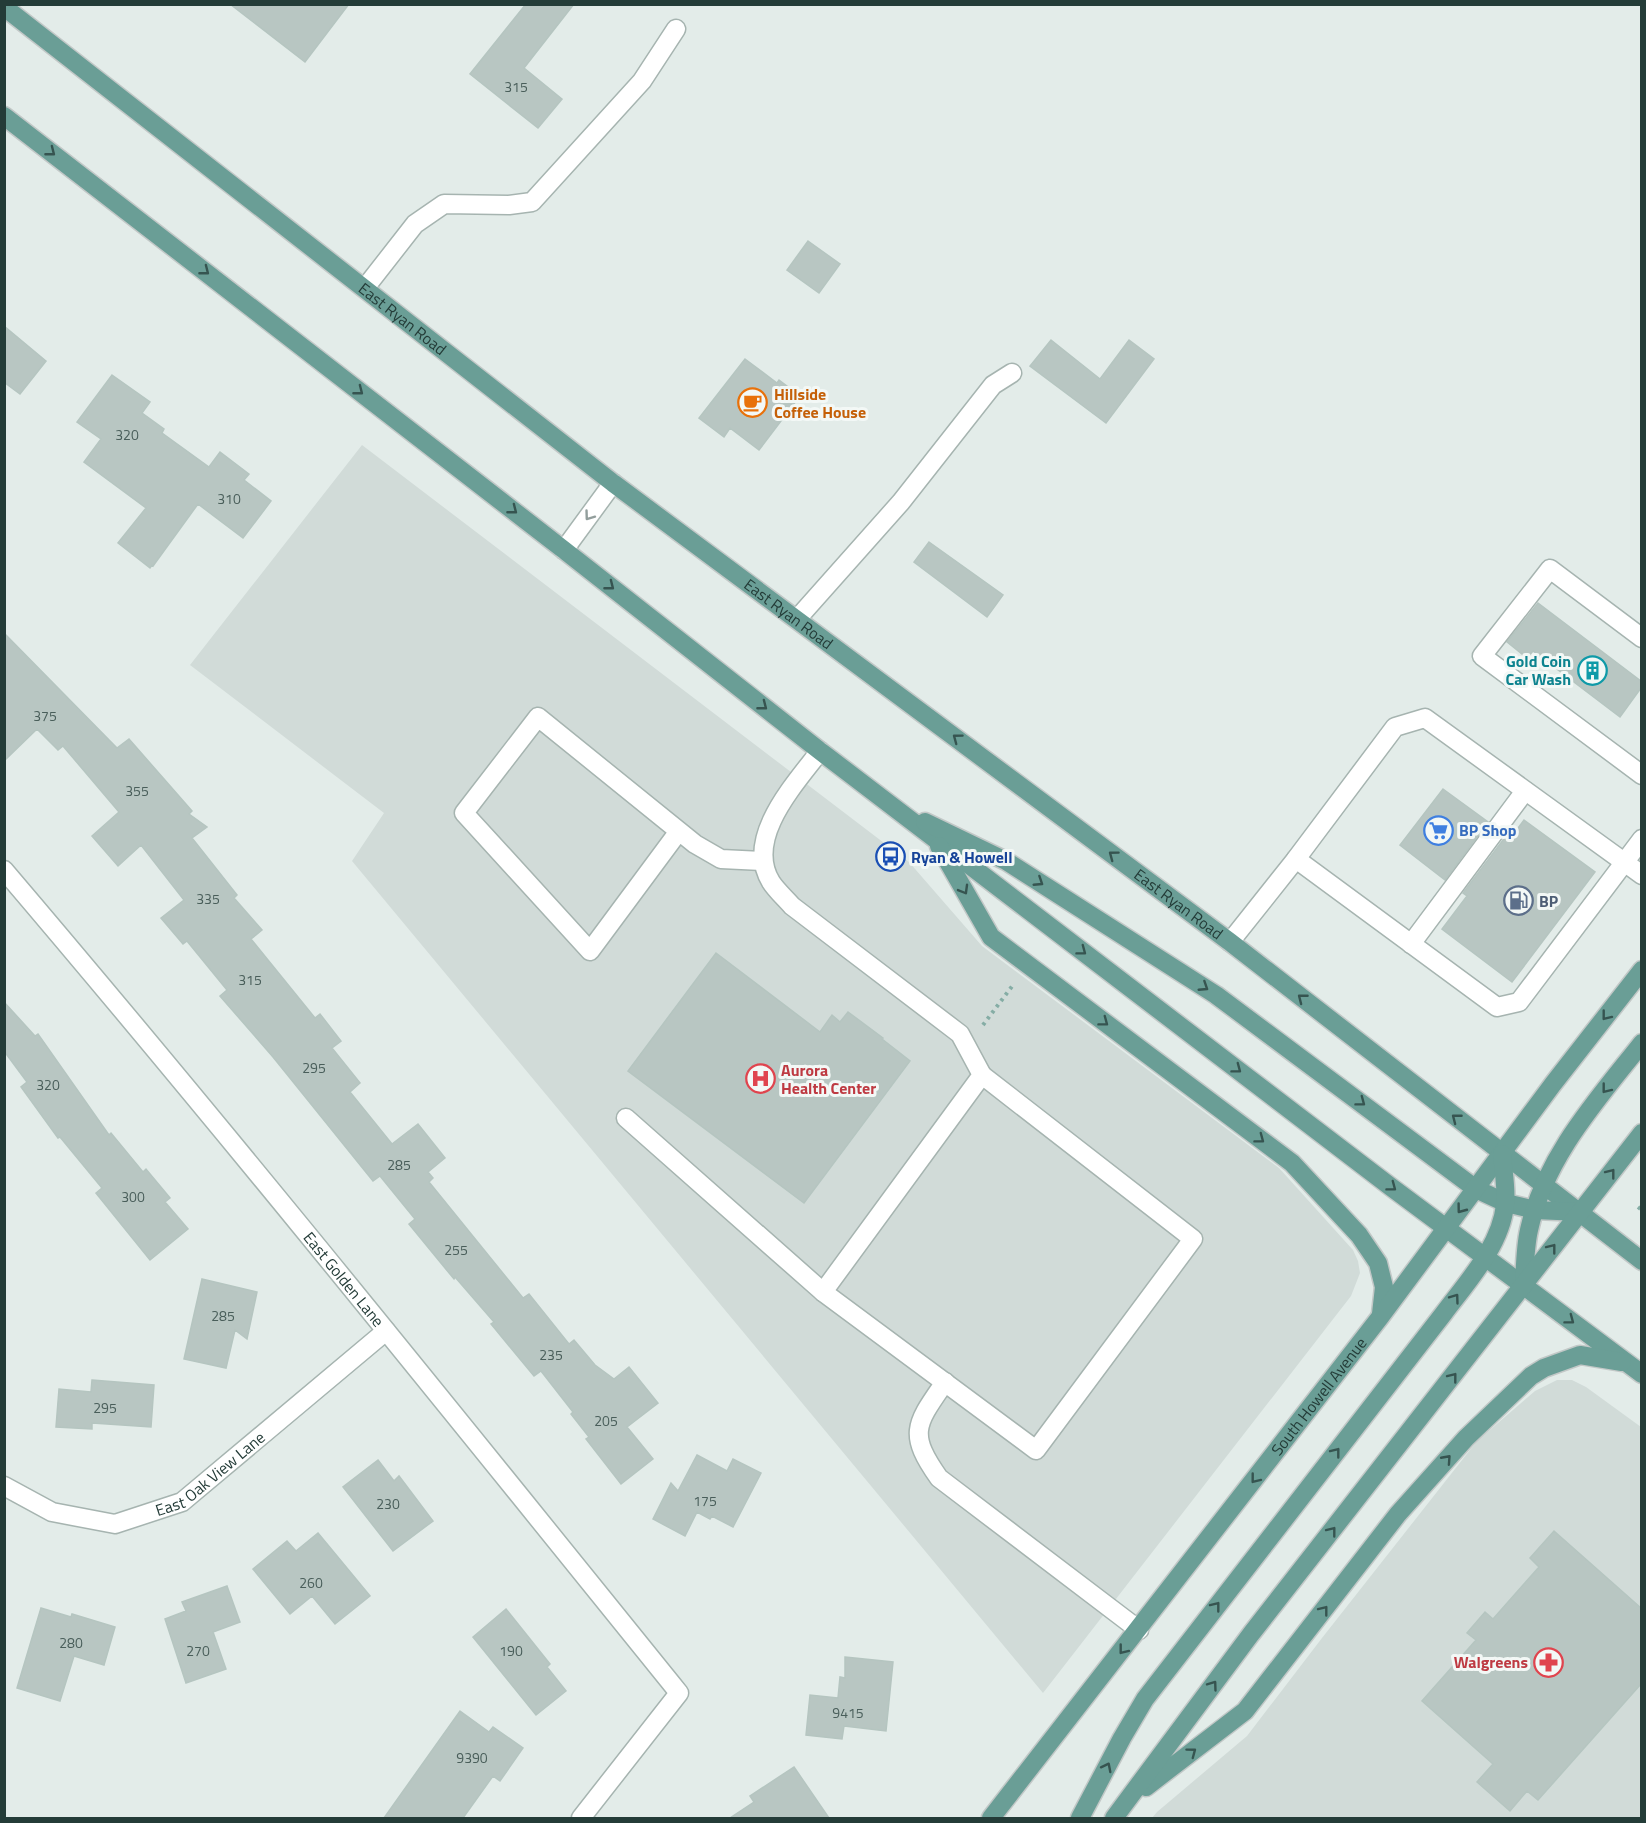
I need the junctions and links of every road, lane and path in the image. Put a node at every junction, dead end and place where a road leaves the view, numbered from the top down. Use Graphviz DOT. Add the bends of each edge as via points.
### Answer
graph roads {
  1 [pos="4,7"];
  2 [pos="676,29"];
  3 [pos="4,116"];
  4 [pos="365,288"];
  5 [pos="1012,373"];
  6 [pos="614,483"];
  7 [pos="564,550"];
  8 [pos="797,619"];
  9 [pos="1641,638"];
  10 [pos="820,751"];
  11 [pos="1641,775"];
  12 [pos="1525,791"];
  13 [pos="894,807"];
  14 [pos="679,831"];
  15 [pos="935,839"];
  16 [pos="1641,839"];
  17 [pos="1296,859"];
  18 [pos="762,861"];
  19 [pos="1624,863"];
  20 [pos="4,870"];
  21 [pos="1641,875"];
  22 [pos="1230,942"];
  23 [pos="1411,944"];
  24 [pos="1641,970"];
  25 [pos="1014,985"];
  26 [pos="962,1039"];
  27 [pos="1641,1042"];
  28 [pos="982,1075"];
  29 [pos="626,1118"];
  30 [pos="1641,1133"];
  31 [pos="1502,1154"];
  32 [pos="1544,1186"];
  33 [pos="1476,1189"];
  34 [pos="1506,1203"];
  35 [pos="1535,1210"];
  36 [pos="1580,1212"];
  37 [pos="1447,1228"];
  38 [pos="1485,1256"];
  39 [pos="1641,1261"];
  40 [pos="1524,1285"];
  41 [pos="823,1292"];
  42 [pos="1381,1316"];
  43 [pos="386,1331"];
  44 [pos="1627,1363"];
  45 [pos="1641,1374"];
  46 [pos="945,1382"];
  47 [pos="4,1485"];
  48 [pos="1138,1630"];
  49 [pos="1129,1800"];
  50 [pos="580,1818"];
  51 [pos="991,1818"];
  52 [pos="1080,1818"];
  53 [pos="1114,1818"];
  1 -- 4 [label="main road, East Ryan Road"];
  2 -- 4 [label="street" via="642,81 532,202 444,204 415,224"];
  3 -- 7 [label="main road, one-way"];
  4 -- 6 [label="main road, East Ryan Road"];
  5 -- 8 [label="street" via="993,385 901,502"];
  6 -- 7 [label="street, one-way"];
  6 -- 8 [label="main road, East Ryan Road"];
  7 -- 10 [label="main road, one-way"];
  22 -- 8 [label="main road, East Ryan Road, one-way"];
  9 -- 11 [label="street" via="1550,569 1482,656"];
  10 -- 13 [label="main road"];
  10 -- 18 [label="street" via="776,811 765,837"];
  12 -- 17 [label="street" via="1425,718 1395,727"];
  12 -- 19 [label="street"];
  12 -- 23 [label="street"];
  13 -- 15 [label="main road"];
  13 -- 33 [label="main road, one-way" via="1006,861 1216,995"];
  14 -- 14 [label="street" via="538,717 464,813 590,951"];
  14 -- 18 [label="street" via="721,859"];
  15 -- 37 [label="main road, one-way"];
  15 -- 42 [label="main road, one-way" via="991,937 1292,1163 1359,1234 1378,1263 1383,1287"];
  16 -- 19 [label="street"];
  17 -- 22 [label="street"];
  17 -- 23 [label="street"];
  18 -- 26 [label="street" via="771,882 792,906"];
  19 -- 21 [label="street"];
  19 -- 23 [label="street" via="1519,1002 1497,1007"];
  20 -- 43 [label="street, East Golden Lane"];
  31 -- 22 [label="main road, East Ryan Road, one-way"];
  24 -- 31 [label="main road, South Howell Avenue, one-way"];
  25 -- 26 [label="path" via="981,1028"];
  26 -- 28 [label="street"];
  27 -- 32 [label="main road, one-way" via="1558,1155"];
  28 -- 41 [label="street"];
  28 -- 46 [label="street" via="1193,1239 1036,1450"];
  29 -- 41 [label="street"];
  36 -- 30 [label="main road, one-way"];
  31 -- 32 [label="main road, East Ryan Road"];
  31 -- 33 [label="main road, South Howell Avenue"];
  31 -- 34 [label="main road"];
  32 -- 35 [label="main road"];
  32 -- 36 [label="main road, East Ryan Road"];
  33 -- 34 [label="main road"];
  33 -- 37 [label="main road, South Howell Avenue, one-way"];
  34 -- 35 [label="main road"];
  34 -- 38 [label="main road" via="1502,1226"];
  35 -- 36 [label="main road"];
  35 -- 40 [label="main road"];
  36 -- 39 [label="main road, East Ryan Road"];
  40 -- 36 [label="main road, one-way"];
  37 -- 38 [label="main road"];
  37 -- 42 [label="main road, South Howell Avenue"];
  38 -- 40 [label="main road"];
  52 -- 38 [label="main road, one-way" via="1151,1692"];
  40 -- 44 [label="main road, one-way"];
  49 -- 40 [label="main road, one-way" via="1251,1634"];
  41 -- 46 [label="street"];
  42 -- 48 [label="main road, South Howell Avenue, one-way"];
  43 -- 47 [label="street, East Oak View Lane" via="182,1502 115,1524 52,1512"];
  43 -- 50 [label="street, East Golden Lane" via="679,1694"];
  44 -- 45 [label="main road"];
  49 -- 44 [label="main road, one-way" via="1245,1711 1398,1514 1466,1438 1531,1376 1580,1355"];
  46 -- 48 [label="street" via="922,1415 918,1434 924,1456 939,1478"];
  48 -- 51 [label="main road, South Howell Avenue, one-way"];
  49 -- 53 [label="main road"];
}
